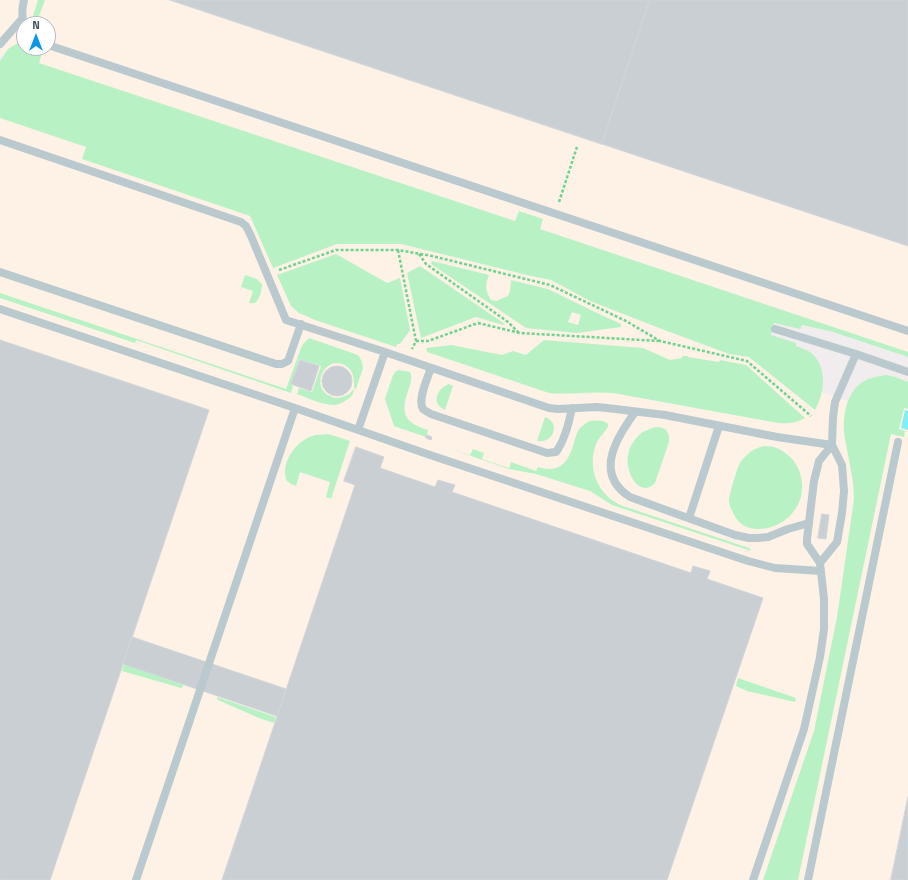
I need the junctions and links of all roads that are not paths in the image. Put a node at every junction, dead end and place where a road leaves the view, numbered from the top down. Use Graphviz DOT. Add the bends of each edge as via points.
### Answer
graph roads {
  1 [pos="24,0"];
  2 [pos="22,16"];
  3 [pos="16,29"];
  4 [pos="0,44"];
  5 [pos="56,48"];
  6 [pos="0,140"];
  7 [pos="0,272"];
  8 [pos="0,308"];
  9 [pos="301,324"];
  10 [pos="774,329"];
  11 [pos="908,331"];
  12 [pos="385,352"];
  13 [pos="856,354"];
  14 [pos="431,368"];
  15 [pos="908,372"];
  16 [pos="295,408"];
  17 [pos="572,408"];
  18 [pos="635,412"];
  19 [pos="719,426"];
  20 [pos="358,430"];
  21 [pos="898,442"];
  22 [pos="832,444"];
  23 [pos="689,518"];
  24 [pos="809,523"];
  25 [pos="821,567"];
  26 [pos="136,880"];
  27 [pos="753,880"];
  28 [pos="808,880"];
  1 -- 2 [label="lane"];
  3 -- 4 [label="lane"];
  5 -- 11 [label="lane"];
  6 -- 9 [label="lane" via="241,222 251,236 286,320"];
  7 -- 9 [label="lane" via="276,364 288,361"];
  8 -- 16 [label="lane"];
  9 -- 12 [label="lane"];
  10 -- 13 [label="lane"];
  12 -- 14 [label="lane"];
  12 -- 20 [label="lane"];
  13 -- 15 [label="lane"];
  13 -- 22 [label="lane" via="835,402"];
  14 -- 17 [label="lane" via="544,406"];
  14 -- 17 [label="lane" via="421,399 424,410 547,453 556,452 559,448"];
  16 -- 20 [label="lane"];
  16 -- 26 [label="lane"];
  17 -- 18 [label="lane" via="597,407"];
  18 -- 19 [label="lane"];
  18 -- 23 [label="lane" via="618,437 612,452 610,471 613,478 630,497"];
  19 -- 22 [label="lane"];
  19 -- 23 [label="lane"];
  20 -- 25 [label="lane" via="748,561 775,568"];
  21 -- 28 [label="lane"];
  22 -- 24 [label="lane" via="818,461"];
  22 -- 25 [label="lane" via="842,465 844,491 837,542"];
  23 -- 24 [label="lane" via="749,538 768,537"];
  24 -- 25 [label="lane" via="807,544"];
  25 -- 27 [label="lane" via="824,629 813,691 804,728"];
}
